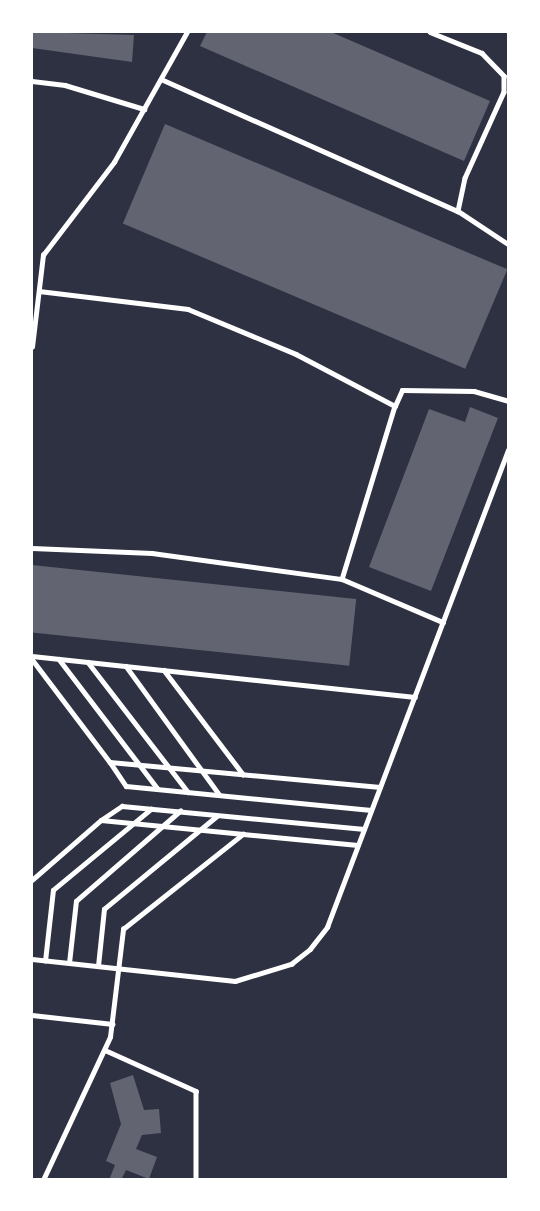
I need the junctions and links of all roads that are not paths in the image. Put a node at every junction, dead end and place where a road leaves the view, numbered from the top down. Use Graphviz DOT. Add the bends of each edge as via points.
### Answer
graph roads {
  1 [pos="187,32"];
  2 [pos="430,32"];
  3 [pos="161,79"];
  4 [pos="32,81"];
  5 [pos="144,109"];
  6 [pos="458,212"];
  7 [pos="508,244"];
  8 [pos="39,291"];
  9 [pos="32,347"];
  10 [pos="508,401"];
  11 [pos="395,406"];
  12 [pos="508,450"];
  13 [pos="32,548"];
  14 [pos="342,579"];
  15 [pos="443,622"];
  16 [pos="32,657"];
  17 [pos="58,659"];
  18 [pos="88,662"];
  19 [pos="126,666"];
  20 [pos="164,670"];
  21 [pos="415,697"];
  22 [pos="110,762"];
  23 [pos="143,765"];
  24 [pos="172,768"];
  25 [pos="203,771"];
  26 [pos="243,774"];
  27 [pos="380,788"];
  28 [pos="158,789"];
  29 [pos="188,792"];
  30 [pos="219,794"];
  31 [pos="151,808"];
  32 [pos="371,810"];
  33 [pos="180,812"];
  34 [pos="217,816"];
  35 [pos="101,820"];
  36 [pos="135,823"];
  37 [pos="163,826"];
  38 [pos="199,830"];
  39 [pos="364,830"];
  40 [pos="243,834"];
  41 [pos="357,845"];
  42 [pos="32,880"];
  43 [pos="32,959"];
  44 [pos="45,961"];
  45 [pos="69,963"];
  46 [pos="98,966"];
  47 [pos="119,969"];
  48 [pos="32,1015"];
  49 [pos="112,1024"];
  50 [pos="105,1050"];
  51 [pos="43,1179"];
  52 [pos="196,1179"];
  1 -- 3 [label="lane"];
  2 -- 6 [label="lane" via="482,53 504,76 504,92 465,178"];
  3 -- 5 [label="lane"];
  3 -- 6 [label="lane"];
  4 -- 5 [label="lane" via="65,85"];
  5 -- 8 [label="lane" via="114,162 43,255"];
  6 -- 7 [label="lane"];
  8 -- 9 [label="lane"];
  8 -- 11 [label="lane" via="188,309 297,354"];
  10 -- 11 [label="lane" via="474,391 402,390"];
  11 -- 14 [label="lane"];
  12 -- 15 [label="lane"];
  13 -- 14 [label="lane" via="152,553"];
  14 -- 15 [label="lane"];
  15 -- 21 [label="lane"];
  16 -- 17 [label="lane"];
  16 -- 22 [label="lane"];
  17 -- 18 [label="lane"];
  17 -- 23 [label="lane"];
  18 -- 19 [label="lane"];
  18 -- 24 [label="lane"];
  19 -- 20 [label="lane"];
  19 -- 25 [label="lane"];
  20 -- 21 [label="lane"];
  20 -- 26 [label="lane"];
  21 -- 27 [label="lane"];
  22 -- 23 [label="lane"];
  22 -- 28 [label="lane" via="126,786"];
  23 -- 24 [label="lane"];
  23 -- 28 [label="lane"];
  24 -- 25 [label="lane"];
  24 -- 29 [label="lane"];
  25 -- 26 [label="lane"];
  25 -- 30 [label="lane"];
  26 -- 27 [label="lane"];
  27 -- 32 [label="lane"];
  28 -- 29 [label="lane"];
  29 -- 30 [label="lane"];
  30 -- 32 [label="lane"];
  31 -- 33 [label="lane"];
  31 -- 35 [label="lane" via="122,806"];
  31 -- 36 [label="lane"];
  32 -- 39 [label="lane"];
  33 -- 34 [label="lane"];
  33 -- 37 [label="lane"];
  34 -- 38 [label="lane"];
  34 -- 39 [label="lane"];
  35 -- 36 [label="lane"];
  35 -- 42 [label="lane"];
  36 -- 37 [label="lane"];
  36 -- 44 [label="lane" via="53,890"];
  37 -- 38 [label="lane"];
  37 -- 45 [label="lane" via="76,901"];
  38 -- 40 [label="lane"];
  38 -- 46 [label="lane" via="104,909"];
  39 -- 41 [label="lane"];
  40 -- 41 [label="lane"];
  40 -- 47 [label="lane" via="123,929"];
  41 -- 47 [label="lane" via="327,927 291,964 236,981"];
  43 -- 44 [label="lane"];
  44 -- 45 [label="lane"];
  45 -- 46 [label="lane"];
  46 -- 47 [label="lane"];
  47 -- 49 [label="lane"];
  48 -- 49 [label="lane"];
  49 -- 50 [label="lane"];
  50 -- 51 [label="lane"];
  50 -- 52 [label="lane" via="196,1091"];
}
